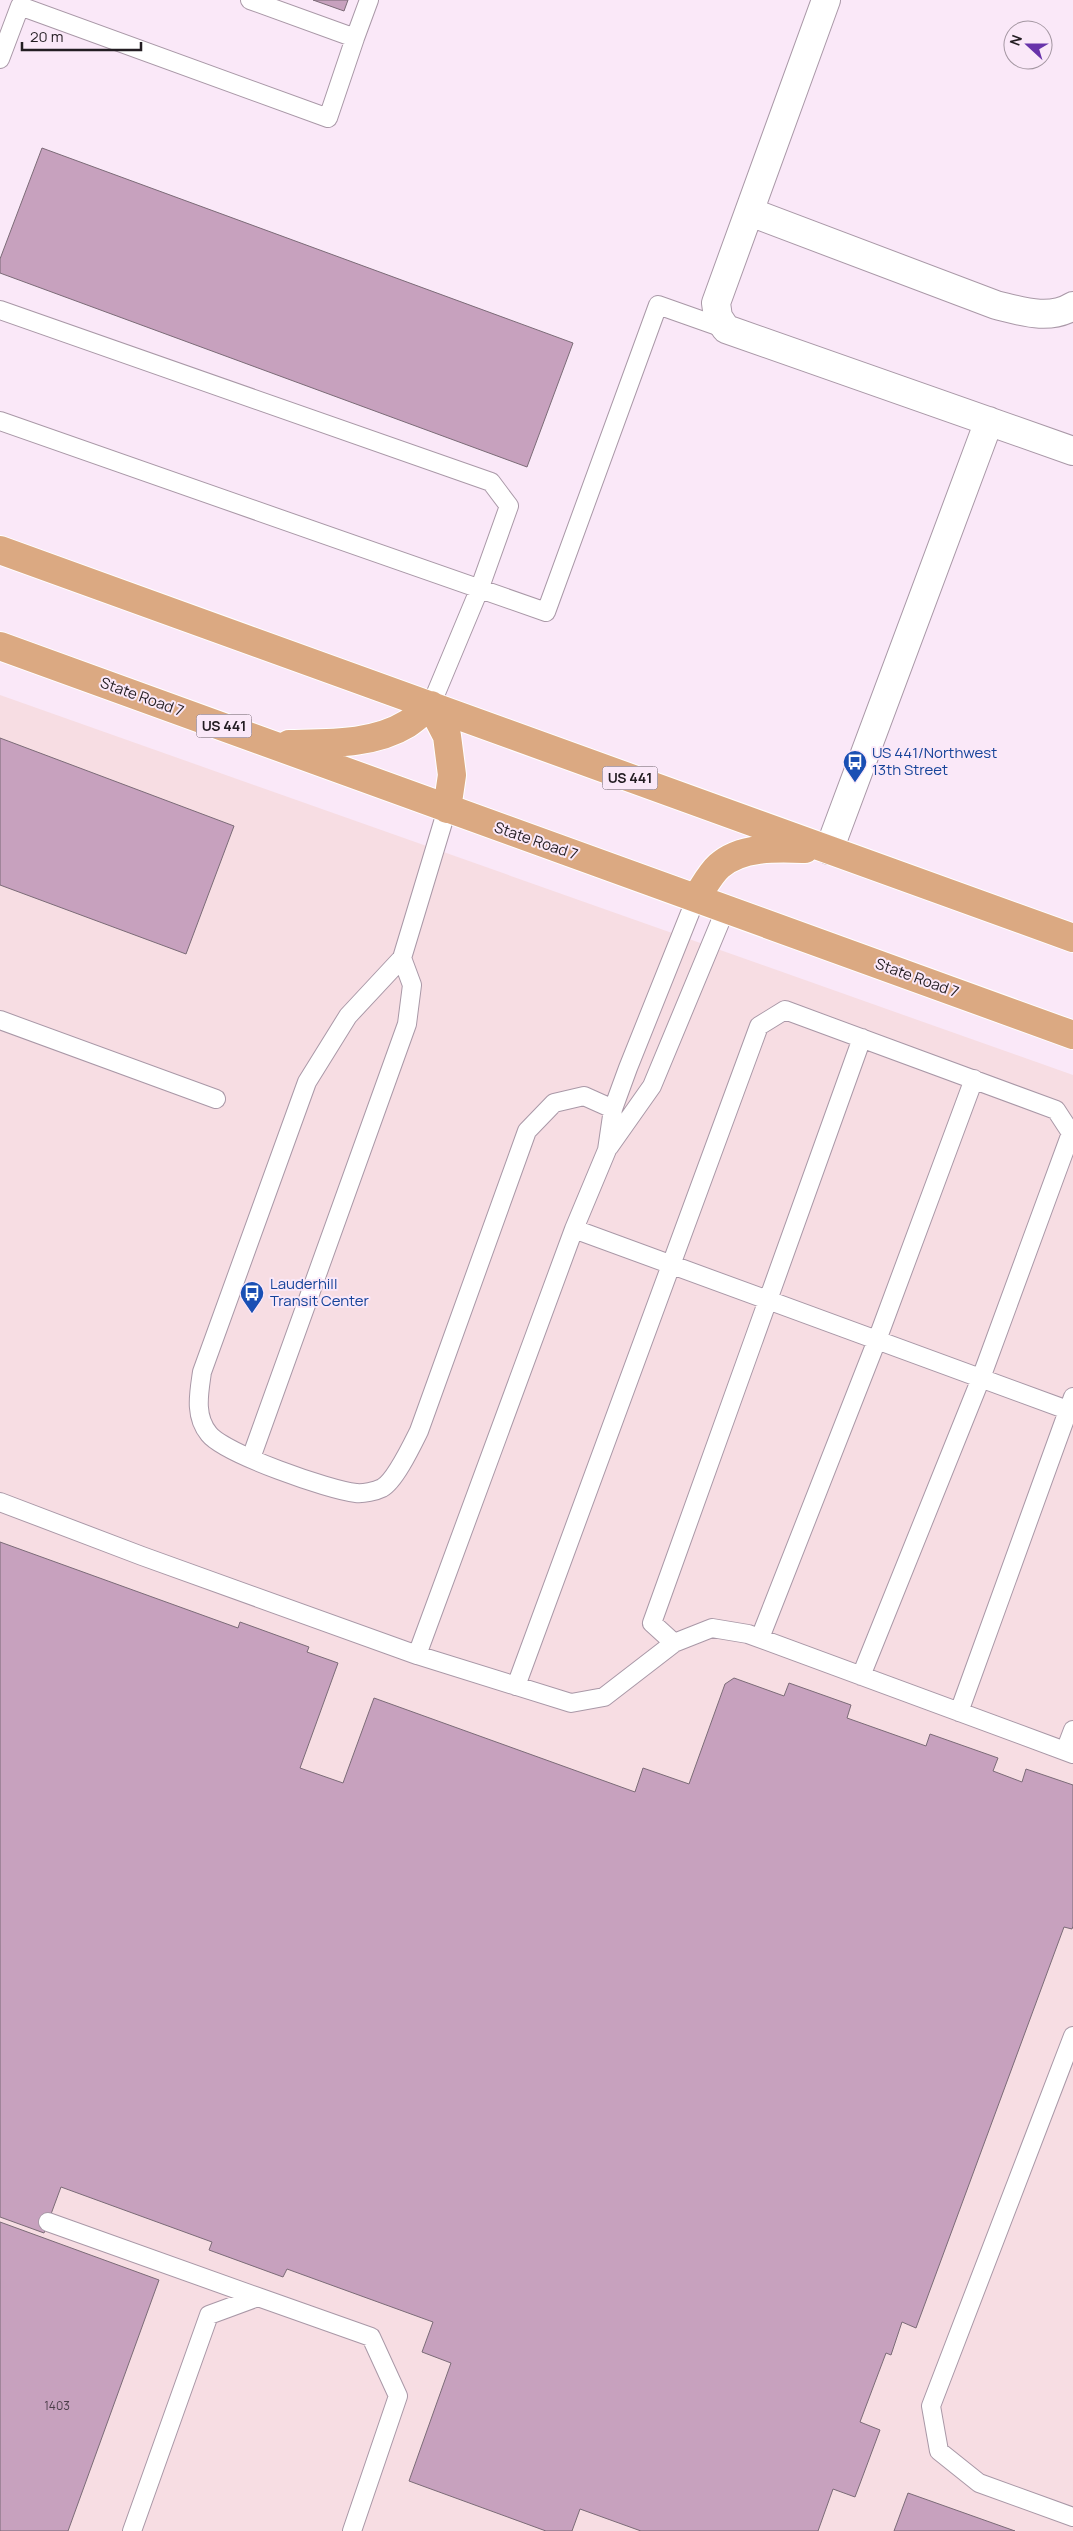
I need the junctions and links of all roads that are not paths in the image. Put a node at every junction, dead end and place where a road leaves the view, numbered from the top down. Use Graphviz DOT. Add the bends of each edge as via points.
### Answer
graph roads {
  1 [pos="250,0"];
  2 [pos="369,0"];
  3 [pos="826,0"];
  4 [pos="355,38"];
  5 [pos="0,59"];
  6 [pos="750,212"];
  7 [pos="1073,306"];
  8 [pos="0,310"];
  9 [pos="726,329"];
  10 [pos="0,421"];
  11 [pos="989,421"];
  12 [pos="1073,451"];
  13 [pos="0,550"];
  14 [pos="479,590"];
  15 [pos="0,646"];
  16 [pos="431,705"];
  17 [pos="275,744"];
  18 [pos="447,809"];
  19 [pos="829,850"];
  20 [pos="696,898"];
  21 [pos="726,908"];
  22 [pos="1073,938"];
  23 [pos="402,958"];
  24 [pos="0,1020"];
  25 [pos="1073,1035"];
  26 [pos="862,1038"];
  27 [pos="974,1079"];
  28 [pos="216,1099"];
  29 [pos="613,1109"];
  30 [pos="607,1150"];
  31 [pos="574,1229"];
  32 [pos="670,1264"];
  33 [pos="768,1300"];
  34 [pos="877,1340"];
  35 [pos="981,1378"];
  36 [pos="1071,1407"];
  37 [pos="250,1458"];
  38 [pos="0,1502"];
  39 [pos="760,1638"];
  40 [pos="674,1642"];
  41 [pos="417,1655"];
  42 [pos="861,1676"];
  43 [pos="516,1686"];
  44 [pos="959,1712"];
  45 [pos="1073,1730"];
  46 [pos="1069,1753"];
  47 [pos="1073,2036"];
  48 [pos="48,2222"];
  49 [pos="258,2297"];
  50 [pos="1073,2517"];
  51 [pos="132,2531"];
  52 [pos="352,2531"];
  1 -- 4 [label="lane"];
  2 -- 4 [label="lane"];
  3 -- 6 [label="street"];
  4 -- 5 [label="lane" via="328,118 20,6"];
  6 -- 7 [label="street" via="996,305 1038,314 1064,312"];
  6 -- 9 [label="street" via="716,303 718,317"];
  8 -- 14 [label="lane" via="491,482 509,506"];
  9 -- 11 [label="street"];
  9 -- 14 [label="lane" via="658,304 546,612"];
  10 -- 14 [label="lane"];
  11 -- 12 [label="street"];
  11 -- 19 [label="street"];
  13 -- 16 [label="main road, US 441"];
  14 -- 16 [label="lane"];
  15 -- 17 [label="main road, State Road 7 / US 441"];
  16 -- 17 [label="main road" via="407,724 376,737 336,743"];
  16 -- 18 [label="main road" via="447,736 452,775"];
  16 -- 19 [label="main road, US 441"];
  17 -- 18 [label="main road, State Road 7 / US 441"];
  18 -- 20 [label="main road, State Road 7 / US 441"];
  18 -- 23 [label="lane"];
  19 -- 20 [label="main road" via="775,848 741,854 719,866"];
  19 -- 22 [label="main road, US 441"];
  20 -- 21 [label="main road, State Road 7 / US 441"];
  20 -- 29 [label="lane"];
  21 -- 25 [label="main road, State Road 7 / US 441"];
  21 -- 30 [label="lane" via="652,1086"];
  23 -- 37 [label="lane" via="412,985 407,1024"];
  23 -- 37 [label="lane" via="348,1016 307,1082 202,1372 197,1404 208,1434 231,1451"];
  24 -- 28 [label="lane"];
  26 -- 27 [label="lane"];
  26 -- 32 [label="lane" via="785,1010 759,1026"];
  26 -- 33 [label="lane"];
  27 -- 34 [label="lane"];
  27 -- 35 [label="lane" via="1056,1110 1071,1132"];
  29 -- 30 [label="lane"];
  29 -- 37 [label="lane" via="584,1096 554,1103 527,1131 419,1431 402,1465 383,1488 358,1494"];
  30 -- 31 [label="lane"];
  31 -- 32 [label="lane"];
  31 -- 41 [label="lane"];
  32 -- 33 [label="lane"];
  32 -- 43 [label="lane"];
  33 -- 34 [label="lane"];
  33 -- 40 [label="lane" via="652,1623"];
  34 -- 35 [label="lane"];
  34 -- 39 [label="lane"];
  35 -- 36 [label="lane"];
  35 -- 42 [label="lane"];
  36 -- 44 [label="lane"];
  38 -- 41 [label="lane"];
  39 -- 40 [label="lane" via="712,1628"];
  39 -- 42 [label="lane"];
  40 -- 43 [label="lane" via="604,1697 571,1703"];
  41 -- 43 [label="lane"];
  42 -- 44 [label="lane"];
  44 -- 46 [label="lane"];
  45 -- 46 [label="lane"];
  47 -- 50 [label="lane" via="931,2406 939,2451 979,2483"];
  48 -- 49 [label="lane"];
  49 -- 51 [label="lane" via="209,2315"];
  49 -- 52 [label="lane" via="371,2338 398,2396"];
}
